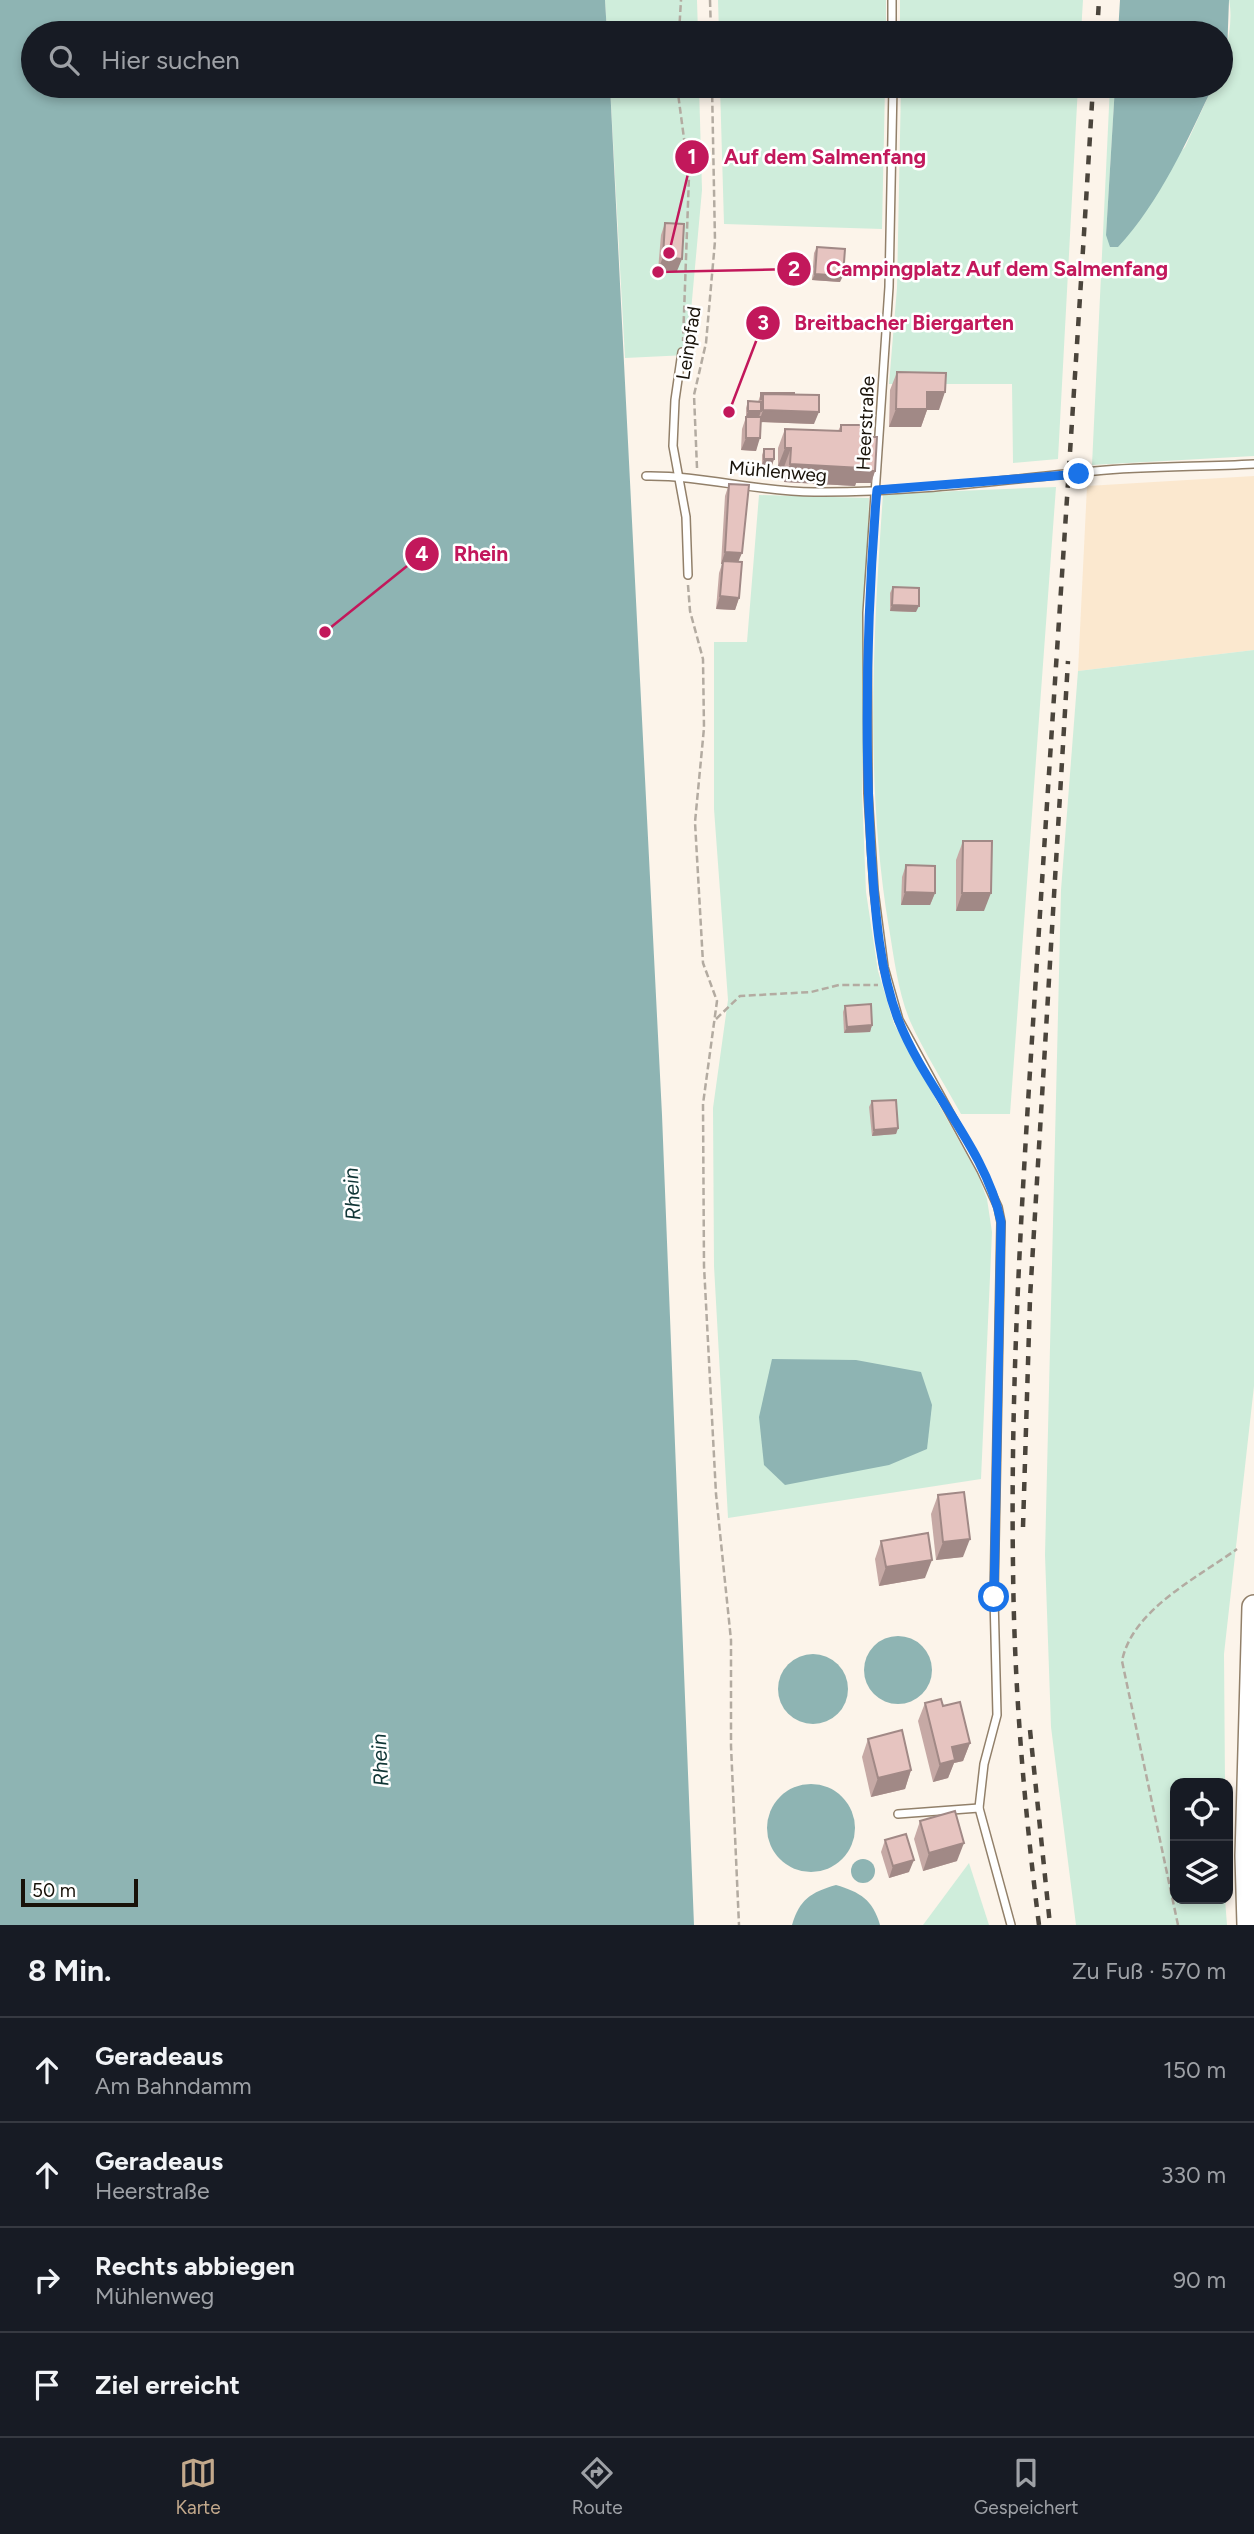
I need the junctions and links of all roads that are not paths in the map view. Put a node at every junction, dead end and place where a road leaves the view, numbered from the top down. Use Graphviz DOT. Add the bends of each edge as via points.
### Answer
graph roads {
  1 [pos="892,0"];
  2 [pos="892,21"];
  3 [pos="893,98"];
  4 [pos="682,352"];
  5 [pos="1254,464"];
  6 [pos="677,475"];
  7 [pos="646,476"];
  8 [pos="877,490"];
  9 [pos="688,575"];
  10 [pos="1254,1607"];
  11 [pos="979,1808"];
  12 [pos="898,1814"];
  13 [pos="1011,1925"];
  14 [pos="1248,1925"];
  1 -- 2 [label="lane"];
  3 -- 8 [label="lane, Heerstraße" via="889,287"];
  4 -- 6 [label="lane" via="673,446"];
  5 -- 8 [label="lane, Mühlenweg" via="1094,471"];
  6 -- 7 [label="lane, Mühlenweg"];
  6 -- 8 [label="lane, Mühlenweg" via="774,490"];
  6 -- 9 [label="lane" via="686,517"];
  8 -- 11 [label="lane, Heerstraße" via="867,613 868,793 874,890 888,984 899,1020 998,1207 1002,1239 994,1583 997,1715"];
  10 -- 14 [label="main road"];
  11 -- 12 [label="lane"];
  11 -- 13 [label="lane"];
}
